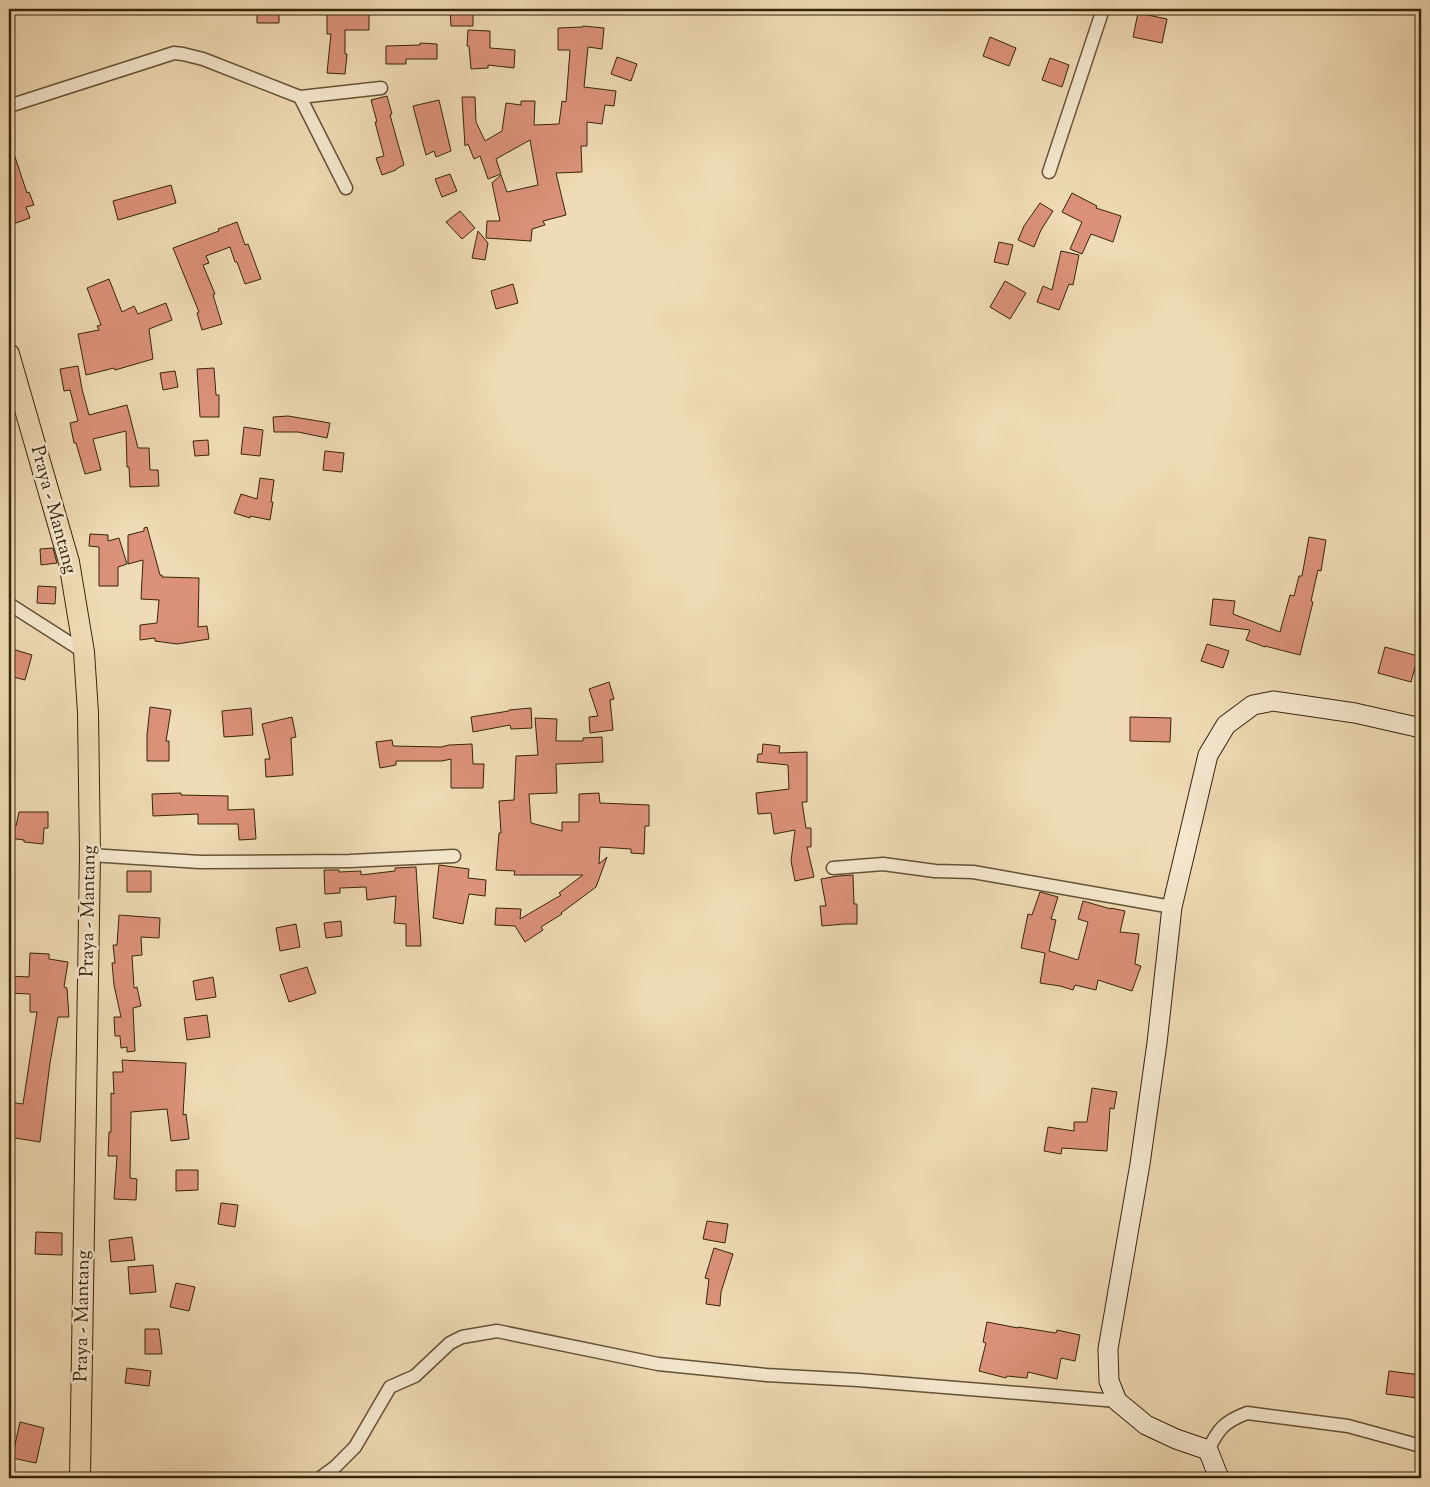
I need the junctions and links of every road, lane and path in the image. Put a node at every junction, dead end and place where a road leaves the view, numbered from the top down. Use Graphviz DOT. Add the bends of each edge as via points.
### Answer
graph roads {
  1 [pos="1103,9"];
  2 [pos="382,88"];
  3 [pos="300,97"];
  4 [pos="9,106"];
  5 [pos="1049,172"];
  6 [pos="346,188"];
  7 [pos="9,354"];
  8 [pos="9,604"];
  9 [pos="84,652"];
  10 [pos="1421,728"];
  11 [pos="90,856"];
  12 [pos="454,856"];
  13 [pos="832,868"];
  14 [pos="1172,907"];
  15 [pos="1116,1402"];
  16 [pos="1421,1446"];
  17 [pos="1208,1450"];
  18 [pos="80,1478"];
  19 [pos="320,1478"];
  20 [pos="1219,1478"];
  1 -- 5 [label="street"];
  2 -- 3 [label="street"];
  3 -- 4 [label="street" via="203,59 174,53"];
  3 -- 6 [label="street"];
  7 -- 9 [label="main road, Praya - Mantang" via="69,562"];
  8 -- 9 [label="street"];
  9 -- 11 [label="main road, Praya - Mantang"];
  10 -- 14 [label="street" via="1355,713 1273,701 1253,705 1226,725 1208,755"];
  11 -- 12 [label="street" via="200,862"];
  11 -- 18 [label="main road, Praya - Mantang"];
  13 -- 14 [label="street" via="883,864 973,872"];
  14 -- 15 [label="street" via="1140,1164 1108,1350 1109,1381"];
  15 -- 17 [label="street" via="1146,1425"];
  15 -- 19 [label="street" via="658,1364 497,1331 462,1337 450,1343 415,1376 390,1387 355,1447"];
  16 -- 17 [label="street" via="1348,1426 1247,1413 1232,1419 1217,1432"];
  17 -- 20 [label="street"];
}
